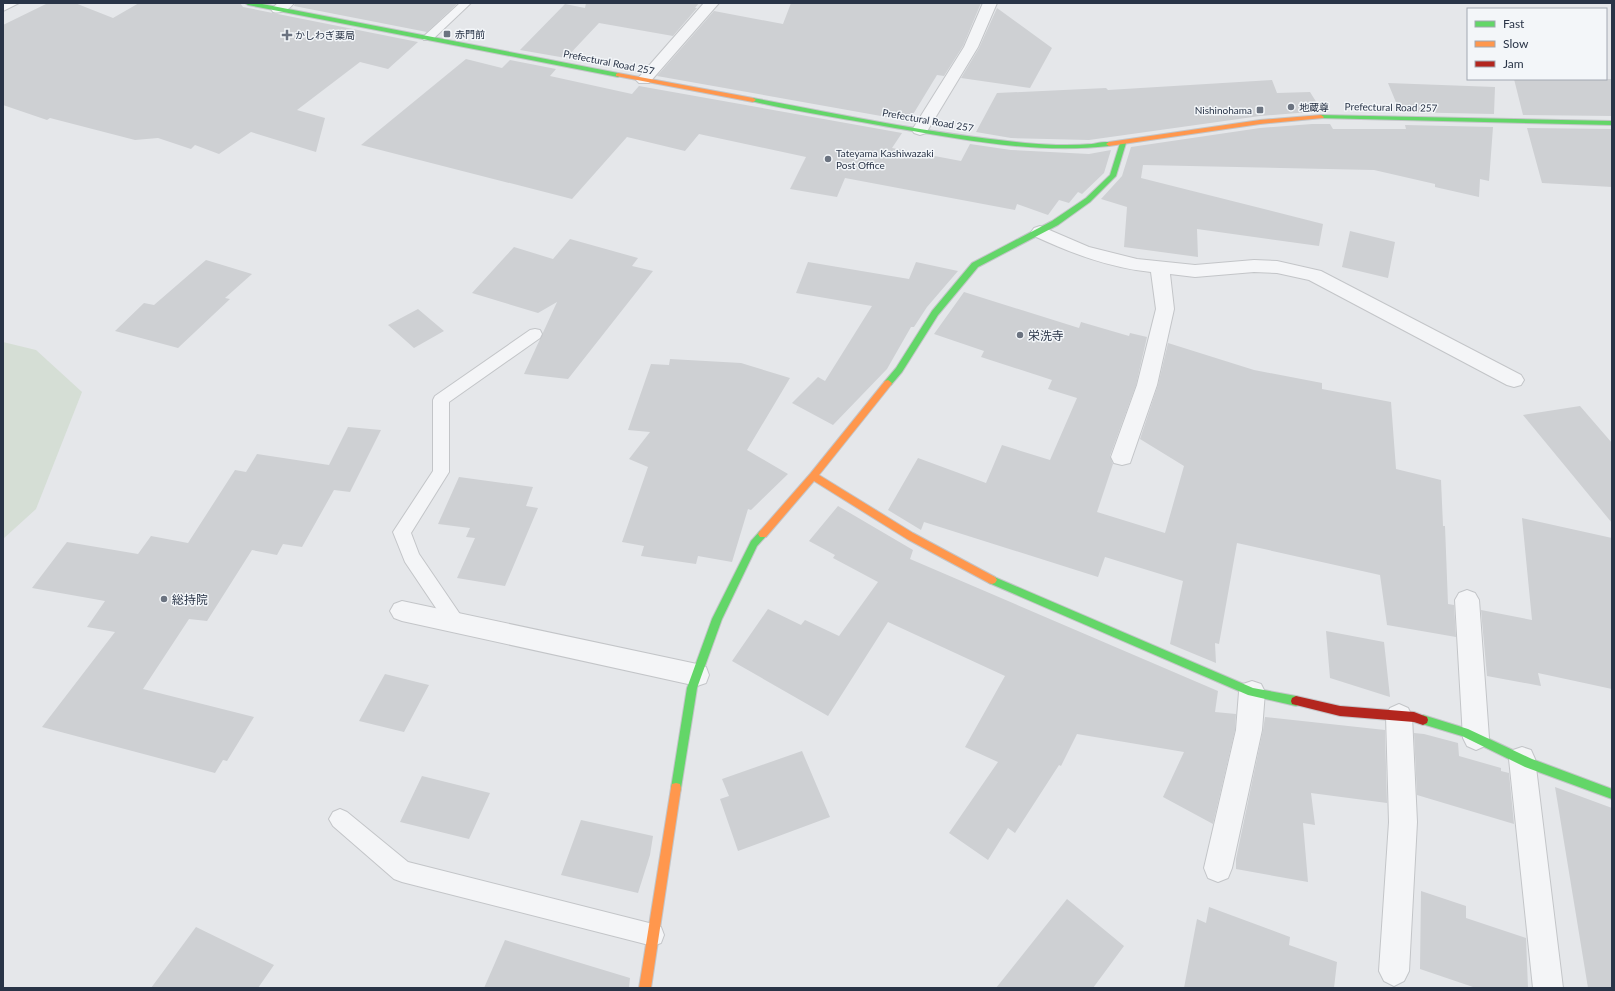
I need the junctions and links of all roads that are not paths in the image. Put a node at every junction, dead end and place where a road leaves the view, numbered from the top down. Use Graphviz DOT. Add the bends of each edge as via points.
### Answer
graph roads {
  1 [pos="14,3"];
  2 [pos="248,3"];
  3 [pos="466,3"];
  4 [pos="712,3"];
  5 [pos="990,3"];
  6 [pos="283,6"];
  7 [pos="3,8"];
  8 [pos="428,38"];
  9 [pos="644,80"];
  10 [pos="1612,123"];
  11 [pos="920,130"];
  12 [pos="1123,143"];
  13 [pos="1040,232"];
  14 [pos="1160,267"];
  15 [pos="535,334"];
  16 [pos="1514,380"];
  17 [pos="1122,457"];
  18 [pos="814,476"];
  19 [pos="1468,600"];
  20 [pos="402,611"];
  21 [pos="457,623"];
  22 [pos="697,675"];
  23 [pos="1252,692"];
  24 [pos="1399,716"];
  25 [pos="1476,738"];
  26 [pos="1522,760"];
  27 [pos="1612,794"];
  28 [pos="340,819"];
  29 [pos="1218,868"];
  30 [pos="654,935"];
  31 [pos="1394,971"];
  32 [pos="644,988"];
  33 [pos="1548,988"];
  1 -- 7 [label="lane"];
  2 -- 6 [label="main road, Prefectural Road 257"];
  3 -- 8 [label="lane"];
  4 -- 9 [label="street"];
  5 -- 11 [label="street" via="971,47"];
  6 -- 8 [label="main road, Prefectural Road 257"];
  8 -- 9 [label="main road, Prefectural Road 257"];
  9 -- 11 [label="main road, Prefectural Road 257"];
  10 -- 12 [label="main road, Prefectural Road 257" via="1312,117 1252,123"];
  11 -- 12 [label="main road, Prefectural Road 257" via="1011,144 1089,147"];
  12 -- 13 [label="main road" via="1113,176 1088,200"];
  13 -- 14 [label="street" via="1083,251 1137,265"];
  13 -- 18 [label="main road" via="975,265 935,313 895,375"];
  14 -- 16 [label="street" via="1195,271 1254,266 1277,267 1314,275"];
  14 -- 17 [label="street" via="1165,309 1147,385"];
  15 -- 21 [label="lane" via="441,400 441,472 402,532 411,556"];
  18 -- 22 [label="main road" via="754,544 717,619"];
  18 -- 23 [label="main road" via="910,536 986,578"];
  19 -- 25 [label="street"];
  20 -- 21 [label="street"];
  21 -- 22 [label="street"];
  22 -- 30 [label="main road" via="692,688"];
  23 -- 24 [label="main road" via="1340,711"];
  23 -- 29 [label="street" via="1249,730"];
  24 -- 25 [label="main road" via="1414,717"];
  24 -- 31 [label="street" via="1403,822"];
  25 -- 26 [label="main road"];
  26 -- 27 [label="main road"];
  26 -- 33 [label="street"];
  28 -- 30 [label="lane" via="402,871"];
  30 -- 32 [label="main road"];
}
